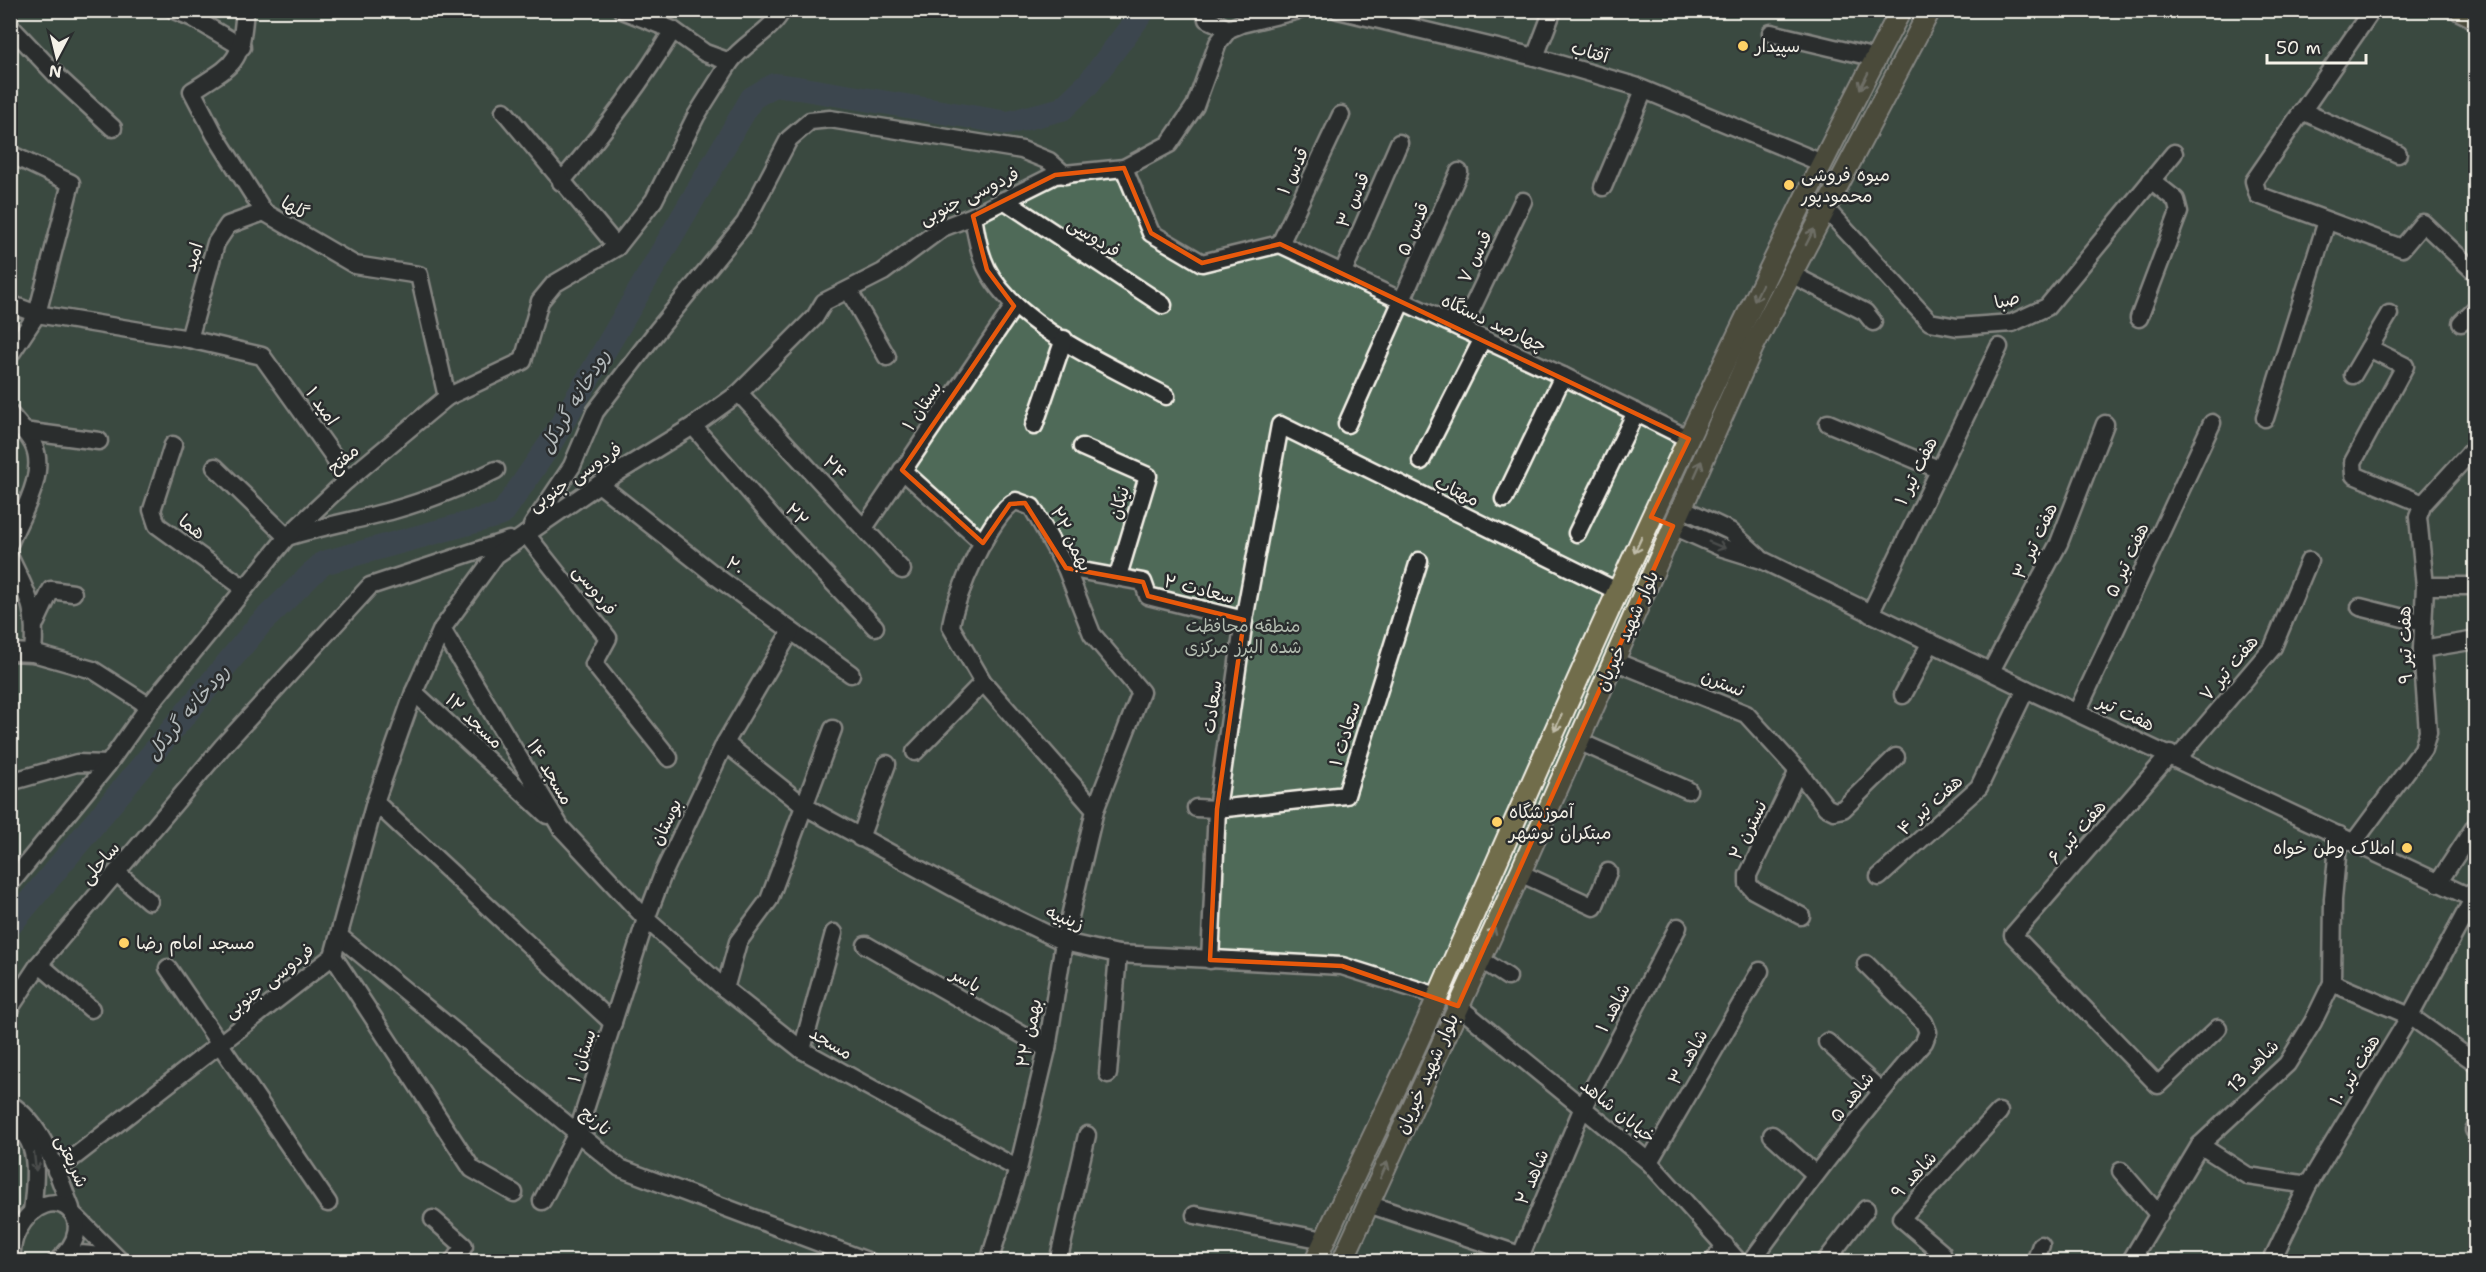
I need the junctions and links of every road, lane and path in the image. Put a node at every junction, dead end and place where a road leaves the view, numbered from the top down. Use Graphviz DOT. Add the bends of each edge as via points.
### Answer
graph roads {
  1 [pos="174,10"];
  2 [pos="245,10"];
  3 [pos="622,10"];
  4 [pos="782,10"];
  5 [pos="1205,10"];
  6 [pos="1299,10"];
  7 [pos="1338,10"];
  8 [pos="1552,10"];
  9 [pos="1901,10"];
  10 [pos="1930,10"];
  11 [pos="2372,10"];
  12 [pos="2462,10"];
  13 [pos="2475,17"];
  14 [pos="1402,18"];
  15 [pos="10,26"];
  16 [pos="1228,29"];
  17 [pos="673,30"];
  18 [pos="1771,33"];
  19 [pos="242,47"];
  20 [pos="1535,57"];
  21 [pos="1876,57"];
  22 [pos="730,62"];
  23 [pos="1644,90"];
  24 [pos="504,111"];
  25 [pos="2302,111"];
  26 [pos="1341,115"];
  27 [pos="113,128"];
  28 [pos="1399,143"];
  29 [pos="2174,153"];
  30 [pos="10,154"];
  31 [pos="2398,154"];
  32 [pos="1822,162"];
  33 [pos="1124,168"];
  34 [pos="1459,172"];
  35 [pos="1065,175"];
  36 [pos="2151,180"];
  37 [pos="561,182"];
  38 [pos="1603,187"];
  39 [pos="1004,200"];
  40 [pos="1523,201"];
  41 [pos="1826,208"];
  42 [pos="264,212"];
  43 [pos="973,216"];
  44 [pos="2327,221"];
  45 [pos="1280,244"];
  46 [pos="617,247"];
  47 [pos="1344,272"];
  48 [pos="2475,273"];
  49 [pos="1791,274"];
  50 [pos="849,291"];
  51 [pos="1403,301"];
  52 [pos="10,304"];
  53 [pos="1163,305"];
  54 [pos="1014,306"];
  55 [pos="2475,308"];
  56 [pos="37,314"];
  57 [pos="2389,314"];
  58 [pos="2139,318"];
  59 [pos="1873,322"];
  60 [pos="2461,323"];
  61 [pos="1462,329"];
  62 [pos="189,339"];
  63 [pos="1064,339"];
  64 [pos="1482,340"];
  65 [pos="1999,347"];
  66 [pos="2369,348"];
  67 [pos="10,355"];
  68 [pos="887,357"];
  69 [pos="2353,375"];
  70 [pos="1563,376"];
  71 [pos="739,393"];
  72 [pos="1166,396"];
  73 [pos="447,397"];
  74 [pos="1636,412"];
  75 [pos="10,414"];
  76 [pos="2265,418"];
  77 [pos="1828,423"];
  78 [pos="2212,423"];
  79 [pos="1347,424"];
  80 [pos="2105,424"];
  81 [pos="1280,425"];
  82 [pos="693,426"];
  83 [pos="1034,426"];
  84 [pos="23,431"];
  85 [pos="1689,439"];
  86 [pos="99,441"];
  87 [pos="173,445"];
  88 [pos="2475,446"];
  89 [pos="1082,447"];
  90 [pos="1421,460"];
  91 [pos="215,467"];
  92 [pos="1938,469"];
  93 [pos="496,470"];
  94 [pos="902,470"];
  95 [pos="346,481"];
  96 [pos="599,484"];
  97 [pos="1660,498"];
  98 [pos="1504,499"];
  99 [pos="2423,504"];
  100 [pos="1682,508"];
  101 [pos="1652,517"];
  102 [pos="1673,526"];
  103 [pos="864,528"];
  104 [pos="1577,533"];
  105 [pos="526,534"];
  106 [pos="287,537"];
  107 [pos="10,542"];
  108 [pos="984,543"];
  109 [pos="10,558"];
  110 [pos="1762,560"];
  111 [pos="1419,561"];
  112 [pos="2309,561"];
  113 [pos="1066,568"];
  114 [pos="902,570"];
  115 [pos="1119,576"];
  116 [pos="2425,586"];
  117 [pos="2475,586"];
  118 [pos="244,588"];
  119 [pos="1617,591"];
  120 [pos="73,593"];
  121 [pos="2360,607"];
  122 [pos="1870,614"];
  123 [pos="1244,620"];
  124 [pos="36,622"];
  125 [pos="2423,623"];
  126 [pos="875,627"];
  127 [pos="441,629"];
  128 [pos="790,631"];
  129 [pos="2475,640"];
  130 [pos="1930,642"];
  131 [pos="2422,649"];
  132 [pos="10,652"];
  133 [pos="33,653"];
  134 [pos="1614,660"];
  135 [pos="1991,671"];
  136 [pos="851,674"];
  137 [pos="983,682"];
  138 [pos="2026,688"];
  139 [pos="414,692"];
  140 [pos="1903,695"];
  141 [pos="149,706"];
  142 [pos="2078,712"];
  143 [pos="833,729"];
  144 [pos="1578,741"];
  145 [pos="725,743"];
  146 [pos="915,752"];
  147 [pos="2174,756"];
  148 [pos="1896,757"];
  149 [pos="669,758"];
  150 [pos="108,764"];
  151 [pos="887,764"];
  152 [pos="1798,771"];
  153 [pos="10,782"];
  154 [pos="1688,790"];
  155 [pos="375,802"];
  156 [pos="804,806"];
  157 [pos="1196,808"];
  158 [pos="1217,809"];
  159 [pos="1095,810"];
  160 [pos="2475,825"];
  161 [pos="561,828"];
  162 [pos="860,838"];
  163 [pos="2346,839"];
  164 [pos="117,873"];
  165 [pos="1520,873"];
  166 [pos="1608,873"];
  167 [pos="1879,877"];
  168 [pos="2438,883"];
  169 [pos="10,884"];
  170 [pos="2474,900"];
  171 [pos="149,901"];
  172 [pos="1801,916"];
  173 [pos="645,919"];
  174 [pos="1678,927"];
  175 [pos="834,933"];
  176 [pos="339,936"];
  177 [pos="1064,942"];
  178 [pos="866,945"];
  179 [pos="1118,954"];
  180 [pos="333,956"];
  181 [pos="1480,959"];
  182 [pos="1210,960"];
  183 [pos="39,964"];
  184 [pos="1866,964"];
  185 [pos="168,968"];
  186 [pos="1760,971"];
  187 [pos="1508,977"];
  188 [pos="2332,983"];
  189 [pos="725,989"];
  190 [pos="1437,996"];
  191 [pos="1458,1006"];
  192 [pos="10,1008"];
  193 [pos="91,1009"];
  194 [pos="2410,1016"];
  195 [pos="613,1023"];
  196 [pos="2218,1028"];
  197 [pos="1827,1042"];
  198 [pos="219,1045"];
  199 [pos="1047,1048"];
  200 [pos="802,1050"];
  201 [pos="2475,1063"];
  202 [pos="1108,1074"];
  203 [pos="1881,1091"];
  204 [pos="10,1104"];
  205 [pos="1583,1107"];
  206 [pos="1999,1112"];
  207 [pos="10,1121"];
  208 [pos="578,1131"];
  209 [pos="1087,1135"];
  210 [pos="1772,1135"];
  211 [pos="2200,1145"];
  212 [pos="1649,1162"];
  213 [pos="1018,1169"];
  214 [pos="56,1171"];
  215 [pos="2121,1171"];
  216 [pos="1815,1174"];
  217 [pos="2308,1185"];
  218 [pos="514,1193"];
  219 [pos="542,1201"];
  220 [pos="328,1203"];
  221 [pos="1368,1204"];
  222 [pos="1866,1209"];
  223 [pos="32,1212"];
  224 [pos="73,1213"];
  225 [pos="1195,1215"];
  226 [pos="2159,1215"];
  227 [pos="433,1219"];
  228 [pos="1324,1240"];
  229 [pos="1725,1245"];
  230 [pos="2041,1245"];
  231 [pos="12,1253"];
  232 [pos="1519,1258"];
  233 [pos="121,1261"];
  234 [pos="56,1262"];
  235 [pos="453,1262"];
  236 [pos="870,1262"];
  237 [pos="989,1262"];
  238 [pos="1058,1262"];
  239 [pos="1315,1262"];
  240 [pos="1342,1262"];
  241 [pos="1713,1262"];
  242 [pos="1739,1262"];
  243 [pos="1750,1262"];
  244 [pos="1825,1262"];
  245 [pos="1937,1262"];
  246 [pos="2035,1262"];
  247 [pos="2130,1262"];
  248 [pos="2271,1262"];
  1 -- 19 [label="street"];
  2 -- 19 [label="street"];
  3 -- 17 [label="street"];
  4 -- 22 [label="street"];
  5 -- 16 [label="street" via="1207,19"];
  6 -- 16 [label="street"];
  7 -- 14 [label="street, آفتاب"];
  8 -- 20 [label="street"];
  9 -- 21 [label="main road, بلوار شهید خیریان"];
  10 -- 41 [label="main road, بلوار شهید خیریان"];
  11 -- 25 [label="street"];
  12 -- 13 [label="highway"];
  14 -- 20 [label="street, آفتاب"];
  15 -- 27 [label="street"];
  16 -- 33 [label="street, فردوسی جنوبی" via="1218,43 1195,106 1168,144"];
  17 -- 22 [label="street" via="705,53"];
  17 -- 37 [label="street" via="609,127"];
  18 -- 21 [label="street"];
  19 -- 42 [label="street, گلها" via="230,67 192,90 215,135"];
  20 -- 23 [label="street, آفتاب"];
  21 -- 32 [label="main road, بلوار شهید خیریان, one-way"];
  22 -- 46 [label="street" via="696,116 654,200"];
  23 -- 32 [label="street, آفتاب"];
  23 -- 38 [label="street"];
  24 -- 37 [label="street"];
  25 -- 31 [label="street"];
  25 -- 44 [label="street" via="2254,181 2258,195"];
  26 -- 45 [label="street, قدس ۱"];
  28 -- 47 [label="street, قدس ۳"];
  29 -- 36 [label="street, صبا"];
  30 -- 56 [label="street" via="71,183"];
  32 -- 85 [label="main road, بلوار شهید خیریان, one-way"];
  33 -- 35 [label="street, فردوسی جنوبی"];
  33 -- 45 [label="street" via="1151,233 1202,263"];
  34 -- 51 [label="street, قدس ۵"];
  35 -- 39 [label="street, فردوسی جنوبی" via="1055,175"];
  35 -- 105 [label="street" via="1049,161 1022,150 830,119 810,121 800,127 789,139 745,223 595,412 572,466"];
  36 -- 41 [label="street, صبا" via="2047,307 2012,323 1958,327 1930,322"];
  36 -- 58 [label="street" via="2176,200 2179,212"];
  37 -- 46 [label="street"];
  39 -- 43 [label="street, فردوسی جنوبی"];
  39 -- 53 [label="street, فردوسی"];
  40 -- 61 [label="street, قدس ۷"];
  49 -- 41 [label="main road, بلوار شهید خیریان, one-way"];
  42 -- 62 [label="street, امید" via="228,225 216,243"];
  42 -- 73 [label="street, گلها" via="355,266 419,275"];
  43 -- 50 [label="street, فردوسی جنوبی" via="942,228 883,272"];
  43 -- 54 [label="street" via="987,270"];
  44 -- 48 [label="street" via="2402,248 2423,223"];
  44 -- 76 [label="street"];
  45 -- 47 [label="street, چهارصد دستگاه"];
  46 -- 73 [label="street, مفتح" via="554,284 540,301 523,361"];
  47 -- 51 [label="street, چهارصد دستگاه"];
  49 -- 59 [label="street" via="1865,312"];
  100 -- 49 [label="main road, بلوار شهید خیریان, one-way" via="1753,346"];
  50 -- 68 [label="street"];
  50 -- 71 [label="street, فردوسی جنوبی" via="824,302 815,317"];
  51 -- 61 [label="street, چهارصد دستگاه"];
  51 -- 79 [label="street, قدس ۵"];
  52 -- 56 [label="street"];
  54 -- 63 [label="street"];
  54 -- 94 [label="street, بستان ۱"];
  55 -- 60 [label="street"];
  56 -- 62 [label="street"];
  56 -- 67 [label="street"];
  57 -- 66 [label="street"];
  61 -- 64 [label="street, چهارصد دستگاه"];
  62 -- 95 [label="street, امید ۱" via="262,356 332,454"];
  63 -- 72 [label="street"];
  63 -- 83 [label="street"];
  64 -- 70 [label="street, چهارصد دستگاه"];
  64 -- 90 [label="street"];
  65 -- 92 [label="street, هفت تیر ۱"];
  66 -- 69 [label="street"];
  66 -- 99 [label="street" via="2405,366 2353,462 2354,475"];
  70 -- 74 [label="street, چهارصد دستگاه"];
  70 -- 98 [label="street"];
  71 -- 82 [label="street, فردوسی جنوبی"];
  71 -- 103 [label="street, ۲۴"];
  73 -- 95 [label="street, مفتح"];
  74 -- 85 [label="street, چهارصد دستگاه"];
  74 -- 104 [label="street"];
  75 -- 84 [label="street"];
  77 -- 92 [label="street"];
  78 -- 142 [label="street, هفت تیر ۵"];
  80 -- 135 [label="street, هفت تیر ۳" via="2059,543"];
  81 -- 119 [label="street, مهتاب"];
  81 -- 123 [label="street, سعادت"];
  82 -- 96 [label="street, فردوسی جنوبی"];
  82 -- 126 [label="street, ۲۲"];
  84 -- 86 [label="street"];
  84 -- 107 [label="street" via="34,446 38,464"];
  85 -- 97 [label="main road, بلوار شهید خیریان"];
  87 -- 118 [label="street, هما" via="152,510 157,525"];
  88 -- 99 [label="street"];
  89 -- 115 [label="street, نیکان" via="1148,476"];
  91 -- 106 [label="street"];
  92 -- 122 [label="street, هفت تیر ۱"];
  93 -- 106 [label="street" via="445,494"];
  94 -- 103 [label="street, بستان ۱"];
  94 -- 108 [label="street"];
  95 -- 106 [label="street, مفتح"];
  96 -- 105 [label="street, فردوسی جنوبی"];
  96 -- 128 [label="street, ۲۰"];
  97 -- 100 [label="main road"];
  97 -- 101 [label="main road, بلوار شهید خیریان"];
  99 -- 116 [label="street, هفت تیر ۹" via="2418,517"];
  100 -- 102 [label="main road, بلوار شهید خیریان"];
  100 -- 110 [label="street, هفت تیر" via="1730,531"];
  101 -- 102 [label="main road"];
  101 -- 119 [label="main road, بلوار شهید خیریان, one-way"];
  102 -- 110 [label="street, هفت تیر, one-way"];
  102 -- 134 [label="main road, بلوار شهید خیریان"];
  103 -- 114 [label="street, ۲۴"];
  105 -- 127 [label="street, فردوسی جنوبی" via="496,555"];
  105 -- 149 [label="street, فردوسی" via="608,638 594,664"];
  105 -- 164 [label="street, ساحلی" via="370,586 224,747"];
  106 -- 118 [label="street, مفتح"];
  108 -- 113 [label="street, ۲۲ بهمن" via="1010,504 1025,503 1032,507"];
  108 -- 137 [label="street, ۲۲ بهمن" via="956,604 951,627"];
  109 -- 124 [label="street"];
  110 -- 122 [label="street, هفت تیر"];
  111 -- 158 [label="street, سعادت ۱" via="1346,795"];
  112 -- 147 [label="street, هفت تیر ۷" via="2273,647"];
  113 -- 115 [label="street"];
  113 -- 159 [label="street, ۲۲ بهمن" via="1092,634 1141,692"];
  115 -- 123 [label="street, سعادت ۲" via="1143,582 1148,596"];
  116 -- 117 [label="street"];
  116 -- 125 [label="street, هفت تیر ۹"];
  118 -- 141 [label="street, مفتح"];
  119 -- 190 [label="main road, بلوار شهید خیریان, one-way"];
  120 -- 124 [label="street" via="51,590"];
  121 -- 125 [label="street"];
  122 -- 130 [label="street, هفت تیر"];
  123 -- 158 [label="street, سعادت"];
  124 -- 133 [label="street"];
  125 -- 131 [label="street, هفت تیر ۹"];
  127 -- 139 [label="street, فردوسی جنوبی"];
  127 -- 161 [label="street, مسجد ۱۴"];
  128 -- 136 [label="street, ۲۰"];
  128 -- 145 [label="street, بوستان"];
  129 -- 131 [label="street"];
  130 -- 135 [label="street, هفت تیر"];
  130 -- 140 [label="street"];
  131 -- 163 [label="street, هفت تیر ۹" via="2428,732 2423,748"];
  132 -- 133 [label="street"];
  133 -- 141 [label="street" via="93,670"];
  134 -- 144 [label="main road, بلوار شهید خیریان"];
  134 -- 152 [label="street, نسترن" via="1746,714"];
  135 -- 138 [label="street, هفت تیر"];
  137 -- 146 [label="street"];
  137 -- 159 [label="street, ۲۲ بهمن"];
  138 -- 142 [label="street, هفت تیر"];
  138 -- 167 [label="street, هفت تیر ۴" via="1979,787"];
  139 -- 155 [label="street, فردوسی جنوبی"];
  139 -- 161 [label="street, مسجد ۱۲"];
  141 -- 150 [label="street, مفتح"];
  142 -- 147 [label="street, هفت تیر"];
  143 -- 156 [label="street"];
  144 -- 154 [label="street"];
  144 -- 165 [label="main road, بلوار شهید خیریان"];
  145 -- 156 [label="street, زینبیه"];
  145 -- 173 [label="street, بوستان"];
  147 -- 163 [label="street, هفت تیر"];
  147 -- 196 [label="street, هفت تیر ۶" via="2013,935 2158,1085"];
  148 -- 152 [label="street, نسترن" via="1843,809 1834,811 1826,807"];
  150 -- 153 [label="street" via="78,763"];
  150 -- 169 [label="street, مفتح"];
  151 -- 162 [label="street"];
  152 -- 172 [label="street, نسترن ۲" via="1748,875 1748,884"];
  155 -- 176 [label="street, فردوسی جنوبی"];
  155 -- 195 [label="street"];
  156 -- 162 [label="street, زینبیه"];
  156 -- 189 [label="street" via="769,900 738,942"];
  157 -- 158 [label="street"];
  158 -- 182 [label="street, سعادت"];
  159 -- 177 [label="street, ۲۲ بهمن"];
  160 -- 168 [label="street"];
  161 -- 173 [label="street, مسجد ۱۴"];
  162 -- 177 [label="street, زینبیه"];
  163 -- 168 [label="street, هفت تیر"];
  163 -- 188 [label="street, شاهد 13" via="2333,899"];
  164 -- 171 [label="street"];
  164 -- 183 [label="street, ساحلی"];
  165 -- 166 [label="street" via="1594,907"];
  181 -- 165 [label="main road, بلوار شهید خیریان, one-way"];
  168 -- 170 [label="street, هفت تیر"];
  170 -- 194 [label="street, هفت تیر ۱۰"];
  173 -- 189 [label="street, مسجد"];
  173 -- 195 [label="street, بستان ۱"];
  174 -- 205 [label="street, شاهد ۱"];
  175 -- 200 [label="street"];
  176 -- 180 [label="street, فردوسی جنوبی"];
  176 -- 208 [label="street, نارنج"];
  177 -- 179 [label="street, زینبیه"];
  177 -- 199 [label="street, ۲۲ بهمن"];
  178 -- 199 [label="street, یاسر"];
  179 -- 182 [label="street, زینبیه"];
  179 -- 202 [label="street"];
  180 -- 198 [label="street, فردوسی جنوبی"];
  180 -- 218 [label="street" via="472,1169"];
  181 -- 187 [label="street"];
  181 -- 191 [label="main road, بلوار شهید خیریان"];
  182 -- 190 [label="street, زینبیه" via="1341,966"];
  183 -- 192 [label="street, ساحلی"];
  183 -- 193 [label="street"];
  184 -- 203 [label="street, شاهد ۵" via="1924,1022 1928,1032 1924,1042"];
  185 -- 198 [label="street"];
  186 -- 212 [label="street, شاهد ۳"];
  188 -- 194 [label="street"];
  188 -- 211 [label="street, شاهد 13" via="2288,1064"];
  189 -- 200 [label="street, مسجد"];
  190 -- 191 [label="main road"];
  190 -- 228 [label="main road, بلوار شهید خیریان"];
  191 -- 205 [label="street, خیابان شاهد"];
  221 -- 191 [label="main road, بلوار شهید خیریان, one-way"];
  194 -- 201 [label="street"];
  194 -- 217 [label="street, هفت تیر ۱۰"];
  195 -- 208 [label="street, بستان ۱"];
  197 -- 203 [label="street"];
  198 -- 214 [label="street, فردوسی جنوبی"];
  198 -- 220 [label="street"];
  199 -- 213 [label="street, ۲۲ بهمن"];
  200 -- 213 [label="street, مسجد"];
  203 -- 216 [label="street, شاهد ۵"];
  204 -- 214 [label="street, شریعتی" via="46,1145"];
  205 -- 212 [label="street, خیابان شاهد"];
  205 -- 232 [label="street, شاهد ۲"];
  206 -- 245 [label="street, شاهد ۹" via="1901,1218 1942,1253"];
  207 -- 223 [label="street, شریعتی, one-way" via="35,1153"];
  208 -- 219 [label="street, بستان ۱"];
  208 -- 236 [label="street, نارنج" via="620,1168"];
  209 -- 238 [label="street"];
  210 -- 216 [label="street"];
  211 -- 217 [label="street" via="2248,1176"];
  211 -- 226 [label="street, شاهد 13"];
  212 -- 229 [label="street, خیابان شاهد"];
  213 -- 237 [label="street, ۲۲ بهمن"];
  214 -- 224 [label="street, شریعتی"];
  215 -- 226 [label="street"];
  216 -- 243 [label="street, شاهد ۵"];
  217 -- 248 [label="street, هفت تیر ۱۰"];
  221 -- 232 [label="street"];
  221 -- 240 [label="main road, بلوار شهید خیریان"];
  222 -- 244 [label="street"];
  223 -- 224 [label="street" via="60,1204"];
  223 -- 231 [label="street" via="21,1224"];
  224 -- 233 [label="street"];
  224 -- 234 [label="street" via="74,1239"];
  225 -- 228 [label="street"];
  226 -- 247 [label="street, شاهد 13"];
  227 -- 235 [label="street" via="464,1246"];
  228 -- 239 [label="main road, بلوار شهید خیریان"];
  229 -- 241 [label="street"];
  229 -- 242 [label="street, خیابان شاهد"];
  230 -- 246 [label="street"];
  233 -- 234 [label="street" via="81,1254 66,1255"];
}
